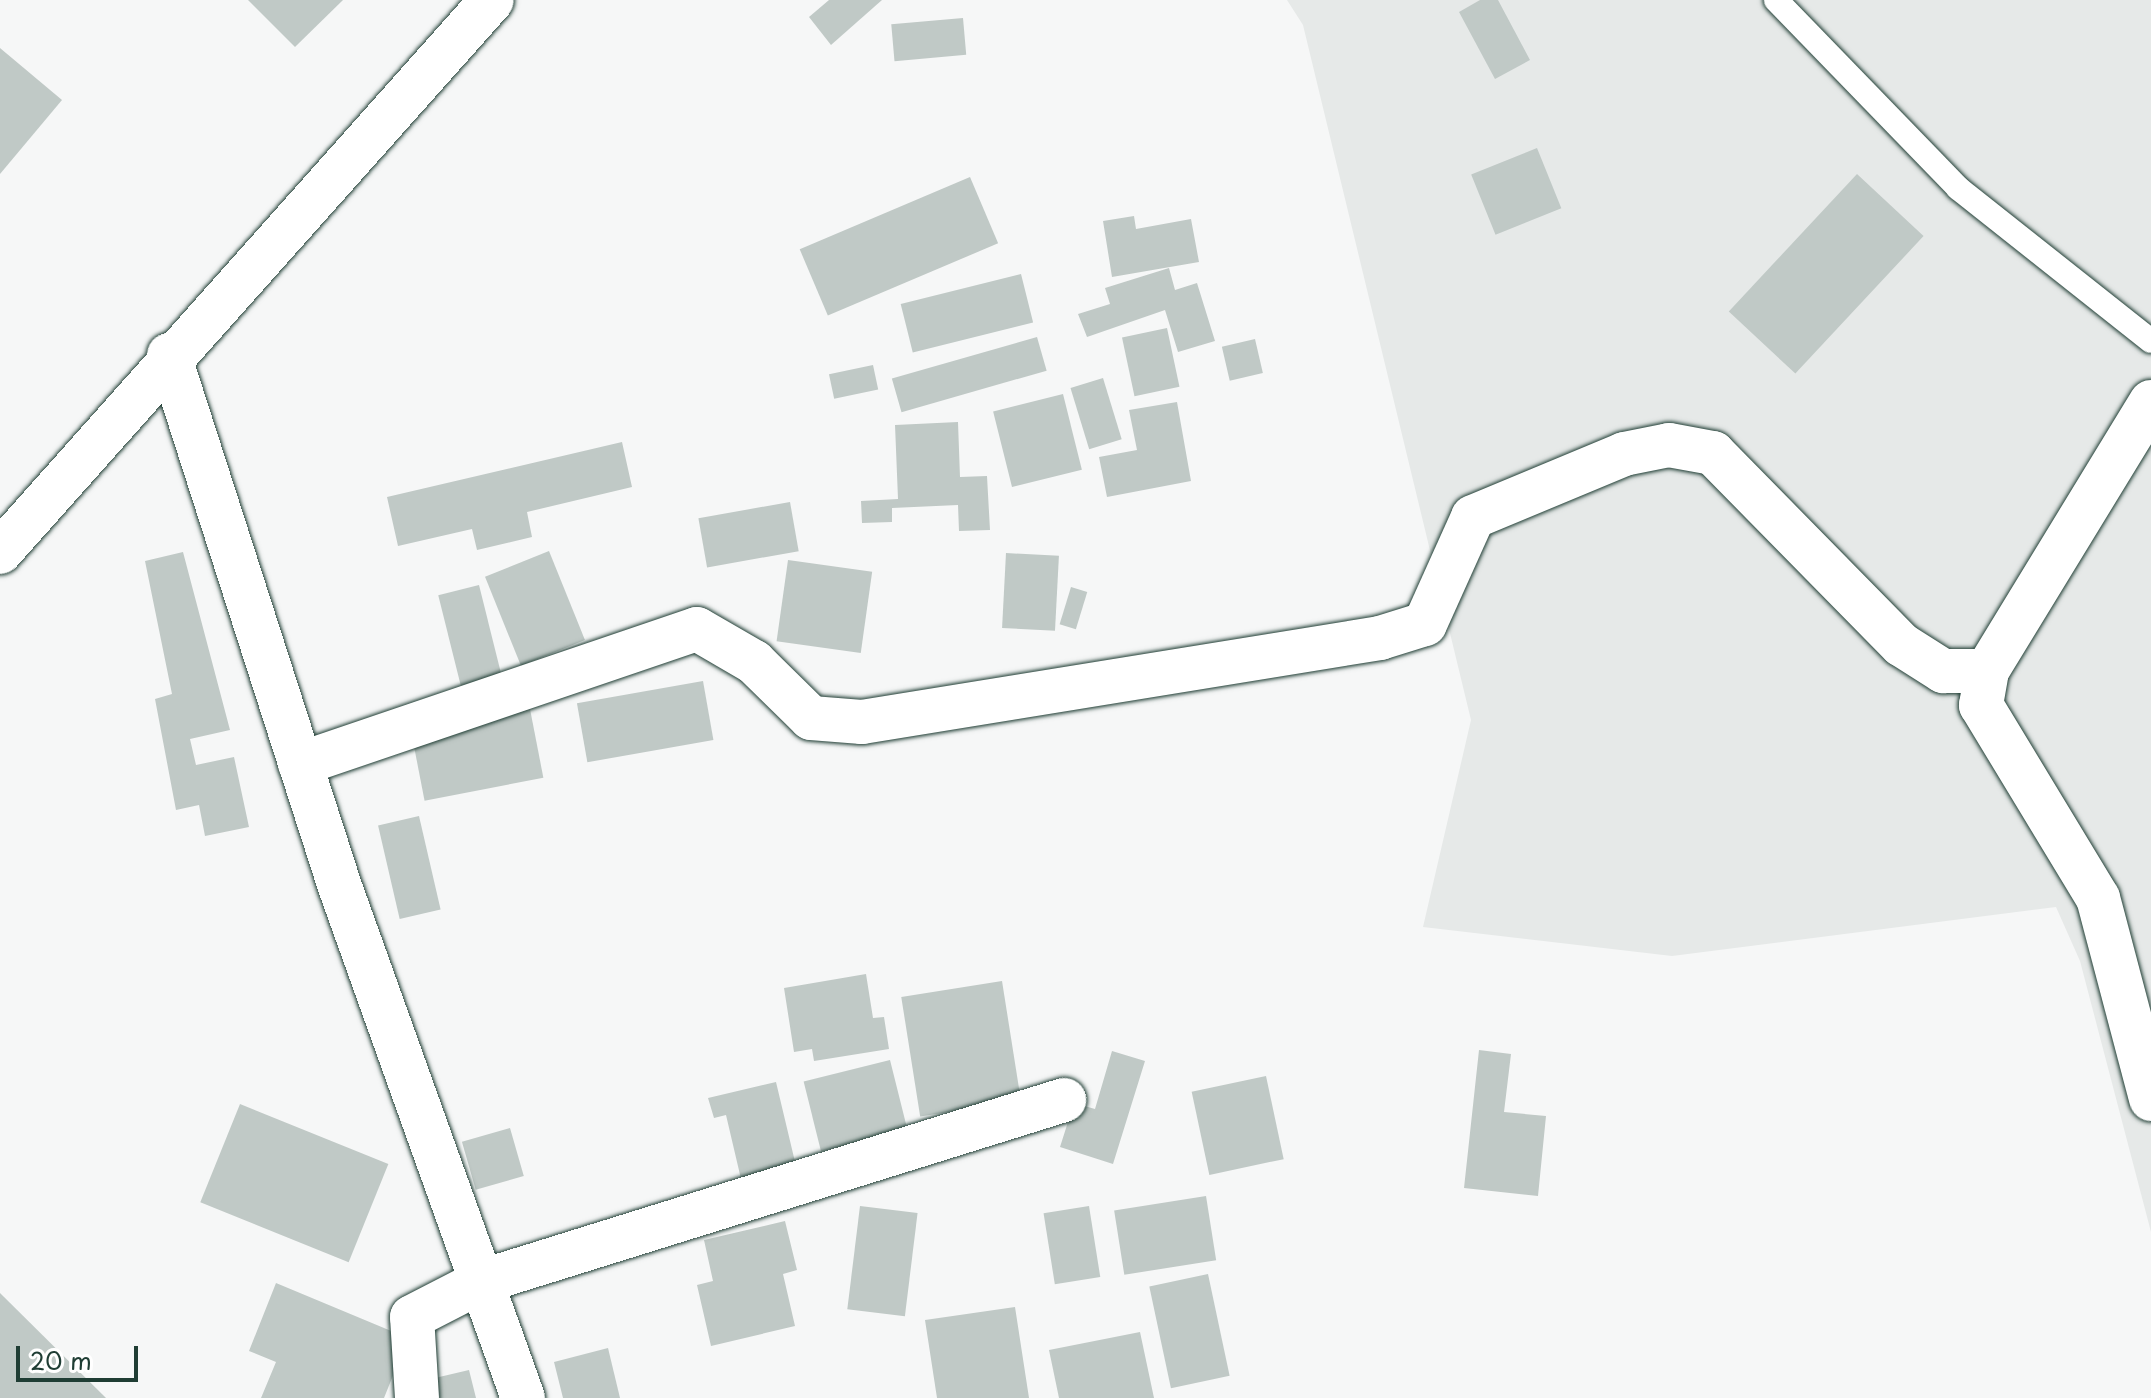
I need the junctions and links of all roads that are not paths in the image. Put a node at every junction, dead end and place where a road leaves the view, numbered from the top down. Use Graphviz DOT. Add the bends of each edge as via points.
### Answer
graph roads {
  1 [pos="1776,0"];
  2 [pos="474,9"];
  3 [pos="2151,341"];
  4 [pos="169,355"];
  5 [pos="2151,402"];
  6 [pos="0,552"];
  7 [pos="1987,671"];
  8 [pos="300,764"];
  9 [pos="2151,1099"];
  10 [pos="1064,1100"];
  11 [pos="480,1282"];
  12 [pos="417,1398"];
  13 [pos="523,1398"];
  1 -- 3 [label="lane" via="1958,188"];
  2 -- 4 [label="street"];
  4 -- 6 [label="street"];
  4 -- 8 [label="street"];
  5 -- 7 [label="street"];
  7 -- 8 [label="street" via="1943,671 1902,645 1713,453 1669,445 1624,454 1473,517 1425,624 1380,638 862,722 811,718 754,662 697,629"];
  7 -- 9 [label="street" via="1981,705 2098,898"];
  8 -- 11 [label="street"];
  10 -- 11 [label="street"];
  11 -- 12 [label="street" via="412,1317"];
  11 -- 13 [label="street"];
}
